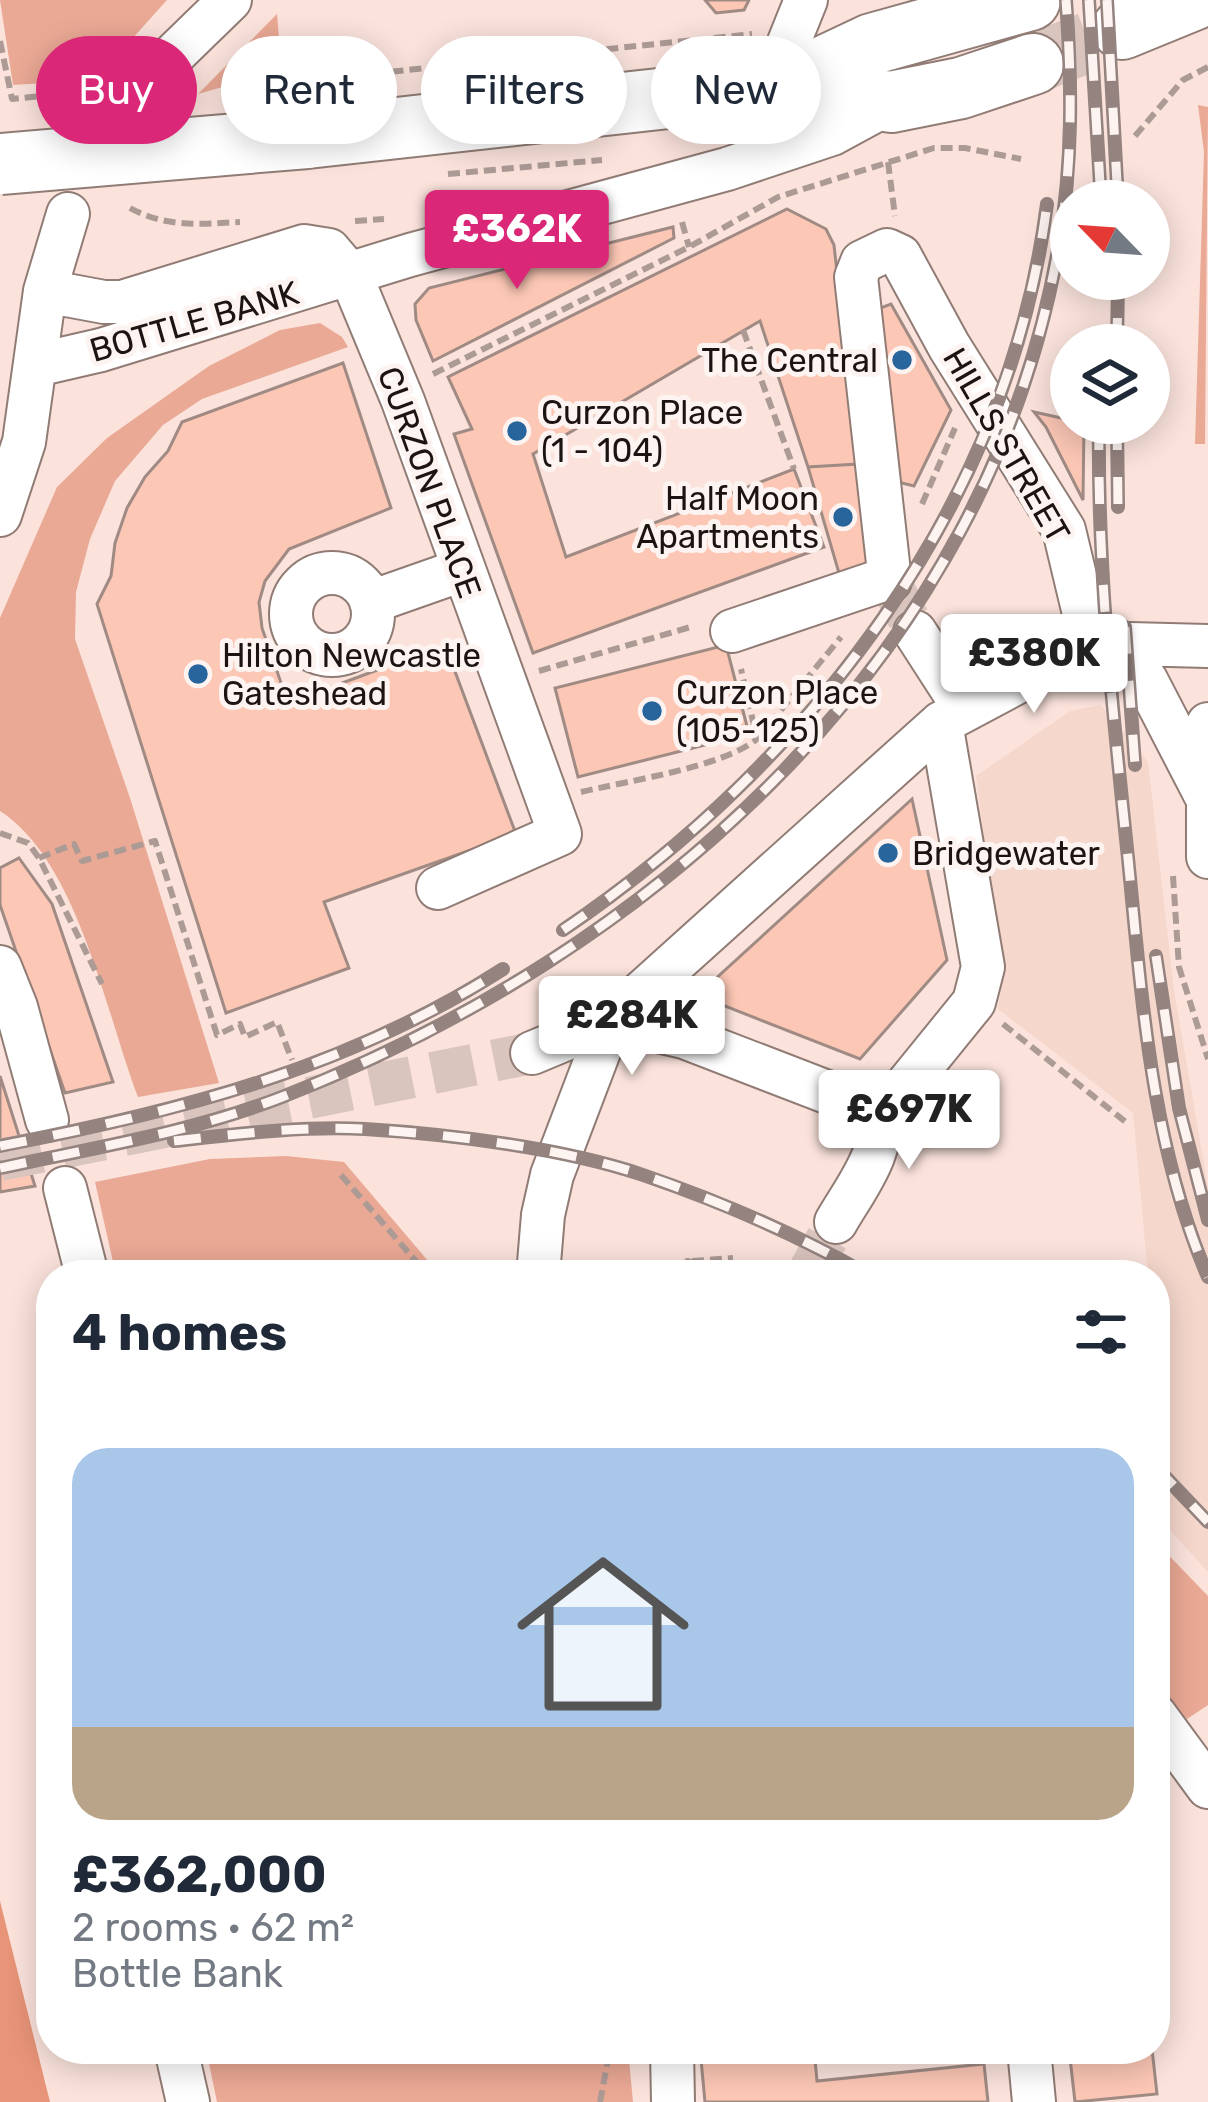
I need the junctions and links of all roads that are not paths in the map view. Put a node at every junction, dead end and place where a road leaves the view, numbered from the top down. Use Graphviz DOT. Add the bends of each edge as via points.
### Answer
graph roads {
  1 [pos="230,0"];
  2 [pos="1030,0"];
  3 [pos="1197,0"];
  4 [pos="1208,20"];
  5 [pos="1122,29"];
  6 [pos="193,36"];
  7 [pos="821,48"];
  8 [pos="1033,64"];
  9 [pos="821,66"];
  10 [pos="651,67"];
  11 [pos="891,102"];
  12 [pos="0,164"];
  13 [pos="68,214"];
  14 [pos="351,276"];
  15 [pos="45,290"];
  16 [pos="36,365"];
  17 [pos="5,487"];
  18 [pos="462,570"];
  19 [pos="371,602"];
  20 [pos="732,631"];
  21 [pos="915,632"];
  22 [pos="1091,644"];
  23 [pos="1208,646"];
  24 [pos="952,715"];
  25 [pos="1208,724"];
  26 [pos="1205,794"];
  27 [pos="1208,857"];
  28 [pos="444,877"];
  29 [pos="0,967"];
  30 [pos="611,1020"];
  31 [pos="532,1053"];
  32 [pos="877,1106"];
  33 [pos="47,1120"];
  34 [pos="65,1189"];
  35 [pos="836,1222"];
  36 [pos="83,1260"];
  37 [pos="539,1260"];
  38 [pos="1170,1735"];
  39 [pos="1208,1787"];
  40 [pos="179,2064"];
  41 [pos="672,2064"];
  42 [pos="1030,2064"];
  43 [pos="188,2102"];
  44 [pos="673,2102"];
  45 [pos="1034,2102"];
  1 -- 6 [label="street"];
  2 -- 7 [label="highway" via="872,44"];
  3 -- 4 [label="street"];
  3 -- 5 [label="highway"];
  8 -- 11 [label="highway"];
  9 -- 11 [label="highway"];
  10 -- 12 [label="highway, bridge" via="305,110"];
  11 -- 14 [label="street, BOTTLE BANK" via="770,155"];
  13 -- 15 [label="street"];
  14 -- 15 [label="street, BOTTLE BANK" via="329,250 304,246 122,302"];
  14 -- 16 [label="street, BOTTLE BANK"];
  14 -- 18 [label="street, CURZON PLACE"];
  15 -- 16 [label="street"];
  16 -- 17 [label="street"];
  18 -- 19 [label="street"];
  18 -- 28 [label="street, CURZON PLACE" via="560,834"];
  20 -- 22 [label="street, HILLS STREET" via="890,580 856,277 862,262 887,256 1064,530"];
  21 -- 24 [label="street"];
  22 -- 23 [label="street"];
  22 -- 24 [label="street"];
  22 -- 26 [label="street" via="1146,680"];
  24 -- 30 [label="street"];
  24 -- 32 [label="street" via="983,968 974,1002 901,1092"];
  25 -- 26 [label="street"];
  26 -- 27 [label="street"];
  29 -- 33 [label="street"];
  30 -- 31 [label="street"];
  30 -- 32 [label="street" via="684,1037"];
  30 -- 37 [label="street" via="552,1175"];
  32 -- 35 [label="street" via="883,1127 874,1154"];
  34 -- 36 [label="street"];
  38 -- 39 [label="street"];
  40 -- 43 [label="street"];
  41 -- 44 [label="street"];
  42 -- 45 [label="street"];
}
